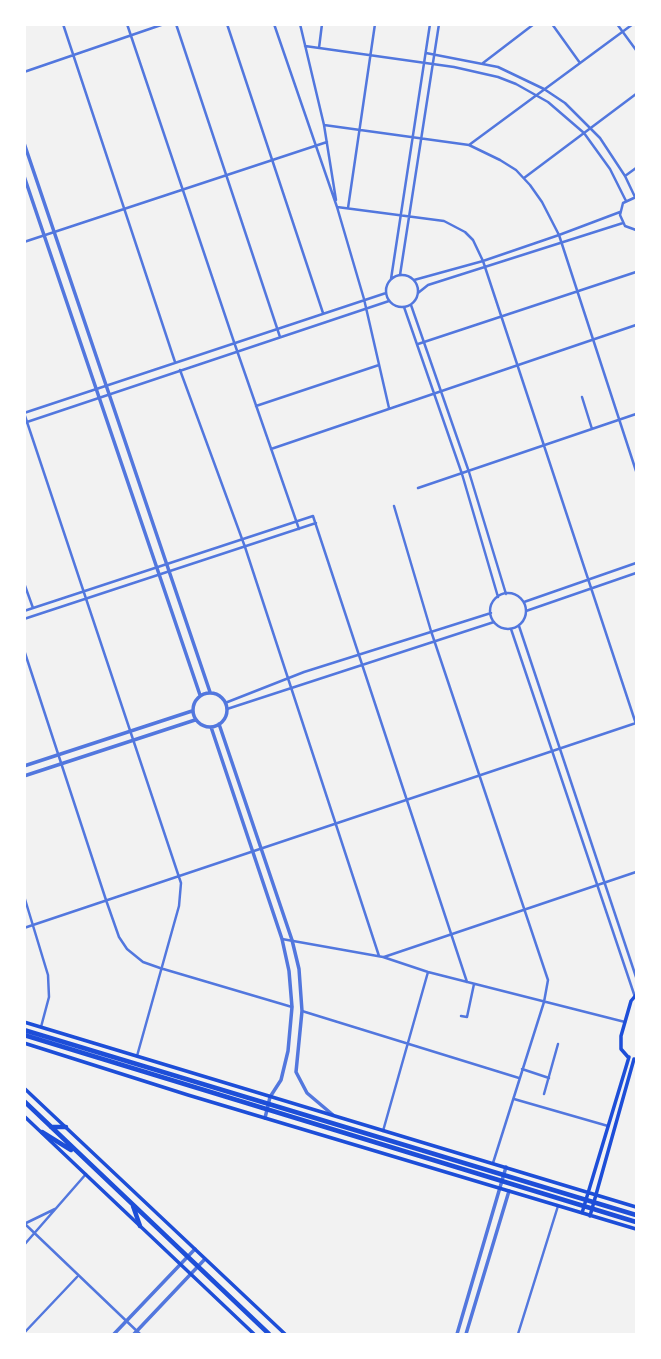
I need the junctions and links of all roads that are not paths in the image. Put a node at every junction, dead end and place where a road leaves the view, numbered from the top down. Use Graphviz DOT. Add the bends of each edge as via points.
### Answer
graph roads {
  1 [pos="63,24"];
  2 [pos="127,24"];
  3 [pos="164,24"];
  4 [pos="176,24"];
  5 [pos="228,24"];
  6 [pos="274,24"];
  7 [pos="300,24"];
  8 [pos="322,24"];
  9 [pos="375,24"];
  10 [pos="430,24"];
  11 [pos="439,24"];
  12 [pos="534,24"];
  13 [pos="552,24"];
  14 [pos="617,24"];
  15 [pos="633,24"];
  16 [pos="623,32"];
  17 [pos="131,36"];
  18 [pos="305,46"];
  19 [pos="319,48"];
  20 [pos="636,50"];
  21 [pos="426,53"];
  22 [pos="434,54"];
  23 [pos="73,55"];
  24 [pos="371,55"];
  25 [pos="482,62"];
  26 [pos="425,63"];
  27 [pos="580,63"];
  28 [pos="433,64"];
  29 [pos="24,72"];
  30 [pos="544,89"];
  31 [pos="537,94"];
  32 [pos="636,94"];
  33 [pos="324,125"];
  34 [pos="591,128"];
  35 [pos="359,131"];
  36 [pos="584,133"];
  37 [pos="413,138"];
  38 [pos="422,139"];
  39 [pos="327,142"];
  40 [pos="24,143"];
  41 [pos="315,145"];
  42 [pos="469,145"];
  43 [pos="273,159"];
  44 [pos="636,168"];
  45 [pos="226,175"];
  46 [pos="24,176"];
  47 [pos="625,176"];
  48 [pos="524,179"];
  49 [pos="183,190"];
  50 [pos="636,197"];
  51 [pos="626,201"];
  52 [pos="337,207"];
  53 [pos="348,208"];
  54 [pos="124,209"];
  55 [pos="620,212"];
  56 [pos="402,215"];
  57 [pos="410,216"];
  58 [pos="623,223"];
  59 [pos="636,230"];
  60 [pos="54,233"];
  61 [pos="559,235"];
  62 [pos="44,236"];
  63 [pos="24,242"];
  64 [pos="561,242"];
  65 [pos="483,261"];
  66 [pos="485,267"];
  67 [pos="636,272"];
  68 [pos="400,275"];
  69 [pos="391,279"];
  70 [pos="414,280"];
  71 [pos="577,292"];
  72 [pos="386,293"];
  73 [pos="418,293"];
  74 [pos="363,299"];
  75 [pos="389,300"];
  76 [pos="411,305"];
  77 [pos="404,307"];
  78 [pos="366,308"];
  79 [pos="323,313"];
  80 [pos="501,318"];
  81 [pos="636,326"];
  82 [pos="278,328"];
  83 [pos="280,337"];
  84 [pos="593,340"];
  85 [pos="234,342"];
  86 [pos="425,342"];
  87 [pos="418,344"];
  88 [pos="237,351"];
  89 [pos="175,362"];
  90 [pos="379,365"];
  91 [pos="516,365"];
  92 [pos="180,370"];
  93 [pos="106,386"];
  94 [pos="96,389"];
  95 [pos="441,390"];
  96 [pos="434,393"];
  97 [pos="108,394"];
  98 [pos="99,397"];
  99 [pos="582,397"];
  100 [pos="256,406"];
  101 [pos="389,408"];
  102 [pos="24,413"];
  103 [pos="636,415"];
  104 [pos="620,420"];
  105 [pos="26,422"];
  106 [pos="592,429"];
  107 [pos="544,446"];
  108 [pos="271,449"];
  109 [pos="636,471"];
  110 [pos="469,472"];
  111 [pos="462,474"];
  112 [pos="418,488"];
  113 [pos="394,506"];
  114 [pos="297,522"];
  115 [pos="316,523"];
  116 [pos="299,529"];
  117 [pos="242,540"];
  118 [pos="245,547"];
  119 [pos="167,564"];
  120 [pos="636,564"];
  121 [pos="158,566"];
  122 [pos="170,571"];
  123 [pos="636,573"];
  124 [pos="161,574"];
  125 [pos="588,579"];
  126 [pos="24,583"];
  127 [pos="591,588"];
  128 [pos="84,591"];
  129 [pos="506,594"];
  130 [pos="498,597"];
  131 [pos="87,599"];
  132 [pos="524,602"];
  133 [pos="33,608"];
  134 [pos="24,611"];
  135 [pos="526,611"];
  136 [pos="491,613"];
  137 [pos="24,619"];
  138 [pos="494,622"];
  139 [pos="519,626"];
  140 [pos="511,629"];
  141 [pos="431,631"];
  142 [pos="434,640"];
  143 [pos="24,650"];
  144 [pos="358,654"];
  145 [pos="361,663"];
  146 [pos="288,678"];
  147 [pos="291,687"];
  148 [pos="210,692"];
  149 [pos="200,695"];
  150 [pos="225,703"];
  151 [pos="227,709"];
  152 [pos="192,711"];
  153 [pos="195,720"];
  154 [pos="636,723"];
  155 [pos="219,724"];
  156 [pos="211,727"];
  157 [pos="131,729"];
  158 [pos="134,739"];
  159 [pos="561,748"];
  160 [pos="553,751"];
  161 [pos="58,755"];
  162 [pos="61,764"];
  163 [pos="24,766"];
  164 [pos="481,775"];
  165 [pos="24,776"];
  166 [pos="407,799"];
  167 [pos="336,823"];
  168 [pos="262,848"];
  169 [pos="253,851"];
  170 [pos="636,872"];
  171 [pos="179,876"];
  172 [pos="605,882"];
  173 [pos="597,885"];
  174 [pos="24,896"];
  175 [pos="106,900"];
  176 [pos="525,909"];
  177 [pos="34,925"];
  178 [pos="24,928"];
  179 [pos="452,933"];
  180 [pos="282,939"];
  181 [pos="292,940"];
  182 [pos="381,957"];
  183 [pos="160,968"];
  184 [pos="428,972"];
  185 [pos="636,977"];
  186 [pos="467,982"];
  187 [pos="474,984"];
  188 [pos="636,996"];
  189 [pos="544,1002"];
  190 [pos="292,1007"];
  191 [pos="302,1011"];
  192 [pos="461,1016"];
  193 [pos="24,1022"];
  194 [pos="625,1022"];
  195 [pos="41,1027"];
  196 [pos="24,1032"];
  197 [pos="26,1043"];
  198 [pos="408,1043"];
  199 [pos="558,1044"];
  200 [pos="137,1056"];
  201 [pos="629,1057"];
  202 [pos="635,1059"];
  203 [pos="522,1069"];
  204 [pos="519,1078"];
  205 [pos="549,1078"];
  206 [pos="25,1089"];
  207 [pos="544,1094"];
  208 [pos="270,1097"];
  209 [pos="513,1098"];
  210 [pos="24,1101"];
  211 [pos="269,1103"];
  212 [pos="267,1110"];
  213 [pos="24,1116"];
  214 [pos="334,1116"];
  215 [pos="265,1118"];
  216 [pos="608,1126"];
  217 [pos="51,1127"];
  218 [pos="66,1127"];
  219 [pos="383,1131"];
  220 [pos="41,1132"];
  221 [pos="604,1137"];
  222 [pos="611,1139"];
  223 [pos="78,1154"];
  224 [pos="493,1163"];
  225 [pos="506,1167"];
  226 [pos="86,1174"];
  227 [pos="503,1178"];
  228 [pos="500,1188"];
  229 [pos="509,1191"];
  230 [pos="588,1193"];
  231 [pos="595,1195"];
  232 [pos="584,1203"];
  233 [pos="133,1205"];
  234 [pos="592,1205"];
  235 [pos="558,1206"];
  236 [pos="58,1207"];
  237 [pos="636,1208"];
  238 [pos="582,1213"];
  239 [pos="590,1216"];
  240 [pos="636,1216"];
  241 [pos="636,1222"];
  242 [pos="25,1224"];
  243 [pos="140,1226"];
  244 [pos="636,1229"];
  245 [pos="34,1234"];
  246 [pos="24,1245"];
  247 [pos="195,1249"];
  248 [pos="188,1257"];
  249 [pos="205,1259"];
  250 [pos="180,1264"];
  251 [pos="198,1267"];
  252 [pos="191,1274"];
  253 [pos="78,1276"];
  254 [pos="126,1321"];
  255 [pos="24,1333"];
  256 [pos="137,1333"];
  257 [pos="114,1335"];
  258 [pos="254,1335"];
  259 [pos="270,1335"];
  260 [pos="285,1335"];
  261 [pos="457,1335"];
  262 [pos="466,1335"];
  263 [pos="518,1335"];
  1 -- 23 [label="street"];
  2 -- 17 [label="street"];
  3 -- 17 [label="street"];
  4 -- 45 [label="street"];
  5 -- 43 [label="street"];
  6 -- 41 [label="street"];
  7 -- 18 [label="street"];
  8 -- 19 [label="street"];
  9 -- 24 [label="street"];
  10 -- 21 [label="street"];
  11 -- 22 [label="street"];
  12 -- 25 [label="street"];
  13 -- 27 [label="street"];
  14 -- 16 [label="street"];
  15 -- 16 [label="street"];
  16 -- 20 [label="street"];
  16 -- 27 [label="street"];
  17 -- 23 [label="street"];
  17 -- 49 [label="street"];
  18 -- 19 [label="street"];
  18 -- 33 [label="street"];
  19 -- 24 [label="street"];
  21 -- 22 [label="street"];
  21 -- 26 [label="street"];
  22 -- 25 [label="street"];
  22 -- 28 [label="street"];
  23 -- 29 [label="street"];
  23 -- 54 [label="street"];
  24 -- 26 [label="street"];
  24 -- 35 [label="street"];
  25 -- 30 [label="street"];
  26 -- 28 [label="street"];
  26 -- 37 [label="street"];
  27 -- 30 [label="street"];
  28 -- 31 [label="street" via="498,77"];
  28 -- 38 [label="street"];
  30 -- 31 [label="street"];
  30 -- 34 [label="street"];
  31 -- 36 [label="street"];
  31 -- 42 [label="street"];
  32 -- 34 [label="street"];
  33 -- 35 [label="street"];
  33 -- 39 [label="street"];
  34 -- 36 [label="street"];
  34 -- 47 [label="street"];
  35 -- 37 [label="street"];
  35 -- 53 [label="street"];
  36 -- 48 [label="street"];
  36 -- 51 [label="street"];
  37 -- 38 [label="street"];
  37 -- 56 [label="street"];
  38 -- 42 [label="street"];
  38 -- 57 [label="street"];
  39 -- 41 [label="street"];
  39 -- 52 [label="street"];
  40 -- 60 [label="street"];
  41 -- 43 [label="street"];
  41 -- 52 [label="street"];
  42 -- 48 [label="street" via="492,155"];
  43 -- 45 [label="street"];
  43 -- 79 [label="street"];
  44 -- 47 [label="street"];
  45 -- 49 [label="street"];
  45 -- 82 [label="street"];
  46 -- 62 [label="street"];
  47 -- 50 [label="street"];
  48 -- 61 [label="street"];
  49 -- 54 [label="street"];
  49 -- 85 [label="street"];
  50 -- 51 [label="street"];
  51 -- 55 [label="street"];
  52 -- 53 [label="street"];
  52 -- 74 [label="street"];
  53 -- 56 [label="street"];
  54 -- 60 [label="street"];
  54 -- 89 [label="street"];
  55 -- 58 [label="street"];
  55 -- 61 [label="street"];
  56 -- 57 [label="street"];
  56 -- 69 [label="street"];
  57 -- 65 [label="street" via="444,222 465,232"];
  57 -- 68 [label="street"];
  58 -- 59 [label="street"];
  58 -- 64 [label="street"];
  60 -- 62 [label="street"];
  60 -- 93 [label="street"];
  61 -- 64 [label="street"];
  61 -- 65 [label="street"];
  62 -- 63 [label="street"];
  62 -- 94 [label="street"];
  64 -- 66 [label="street"];
  64 -- 71 [label="street"];
  65 -- 66 [label="street"];
  65 -- 70 [label="street"];
  66 -- 73 [label="street" via="428,285"];
  66 -- 80 [label="street"];
  67 -- 71 [label="street"];
  68 -- 69 [label="street"];
  68 -- 70 [label="street"];
  69 -- 72 [label="street"];
  70 -- 73 [label="street"];
  71 -- 80 [label="street"];
  71 -- 84 [label="street"];
  72 -- 74 [label="street"];
  72 -- 75 [label="street"];
  73 -- 76 [label="street"];
  74 -- 78 [label="street"];
  74 -- 79 [label="street"];
  75 -- 77 [label="street"];
  75 -- 78 [label="street"];
  76 -- 77 [label="street"];
  76 -- 86 [label="street"];
  77 -- 87 [label="street"];
  78 -- 83 [label="street"];
  78 -- 90 [label="street"];
  79 -- 82 [label="street"];
  80 -- 86 [label="street"];
  80 -- 91 [label="street"];
  81 -- 84 [label="street"];
  82 -- 83 [label="street"];
  82 -- 85 [label="street"];
  83 -- 88 [label="street"];
  84 -- 91 [label="street"];
  84 -- 104 [label="street"];
  85 -- 88 [label="street"];
  85 -- 89 [label="street"];
  86 -- 87 [label="street"];
  86 -- 95 [label="street"];
  87 -- 96 [label="street"];
  88 -- 92 [label="street"];
  88 -- 100 [label="street"];
  89 -- 93 [label="street"];
  90 -- 100 [label="street"];
  90 -- 101 [label="street"];
  91 -- 95 [label="street"];
  91 -- 107 [label="street"];
  92 -- 97 [label="street"];
  92 -- 117 [label="street"];
  93 -- 94 [label="street"];
  93 -- 97 [label="street"];
  94 -- 98 [label="street"];
  94 -- 102 [label="street"];
  95 -- 96 [label="street"];
  95 -- 110 [label="street"];
  96 -- 101 [label="street"];
  96 -- 111 [label="street"];
  97 -- 98 [label="street"];
  97 -- 119 [label="street"];
  98 -- 105 [label="street"];
  98 -- 121 [label="street"];
  99 -- 106 [label="street"];
  100 -- 108 [label="street"];
  101 -- 108 [label="street"];
  102 -- 105 [label="street"];
  103 -- 104 [label="street"];
  104 -- 106 [label="street"];
  104 -- 109 [label="street"];
  105 -- 128 [label="street"];
  106 -- 107 [label="street"];
  107 -- 110 [label="street"];
  107 -- 125 [label="street"];
  108 -- 114 [label="street"];
  110 -- 111 [label="street"];
  110 -- 129 [label="street"];
  111 -- 112 [label="street"];
  111 -- 130 [label="street"];
  113 -- 141 [label="street"];
  114 -- 115 [label="street" via="313,516"];
  114 -- 116 [label="street"];
  114 -- 117 [label="street"];
  115 -- 116 [label="street"];
  115 -- 144 [label="street"];
  116 -- 118 [label="street"];
  117 -- 118 [label="street"];
  117 -- 119 [label="street"];
  118 -- 122 [label="street"];
  118 -- 146 [label="street"];
  119 -- 121 [label="street"];
  119 -- 122 [label="street"];
  120 -- 125 [label="street"];
  121 -- 124 [label="street"];
  121 -- 128 [label="street"];
  122 -- 124 [label="street"];
  122 -- 148 [label="street"];
  123 -- 127 [label="street"];
  124 -- 131 [label="street"];
  124 -- 149 [label="street"];
  125 -- 127 [label="street"];
  125 -- 132 [label="street"];
  126 -- 133 [label="street"];
  127 -- 135 [label="street"];
  127 -- 154 [label="street"];
  128 -- 131 [label="street"];
  128 -- 133 [label="street"];
  129 -- 130 [label="street"];
  129 -- 132 [label="street"];
  130 -- 136 [label="street"];
  131 -- 137 [label="street"];
  131 -- 157 [label="street"];
  132 -- 135 [label="street"];
  133 -- 134 [label="street"];
  135 -- 139 [label="street"];
  136 -- 138 [label="street"];
  136 -- 141 [label="street"];
  138 -- 140 [label="street"];
  138 -- 142 [label="street"];
  139 -- 140 [label="street"];
  139 -- 159 [label="street"];
  140 -- 160 [label="street"];
  141 -- 142 [label="street"];
  141 -- 144 [label="street"];
  142 -- 145 [label="street"];
  142 -- 164 [label="street"];
  143 -- 161 [label="street"];
  144 -- 145 [label="street"];
  144 -- 146 [label="street"];
  145 -- 147 [label="street"];
  145 -- 166 [label="street"];
  146 -- 147 [label="street"];
  146 -- 150 [label="street"];
  147 -- 151 [label="street"];
  147 -- 167 [label="street"];
  148 -- 149 [label="street"];
  148 -- 150 [label="street"];
  149 -- 152 [label="street"];
  150 -- 151 [label="street"];
  151 -- 155 [label="street"];
  152 -- 153 [label="street"];
  152 -- 157 [label="street"];
  153 -- 156 [label="street"];
  153 -- 158 [label="street"];
  154 -- 159 [label="street"];
  155 -- 156 [label="street"];
  155 -- 168 [label="street"];
  156 -- 169 [label="street"];
  157 -- 158 [label="street"];
  157 -- 161 [label="street"];
  158 -- 162 [label="street"];
  158 -- 171 [label="street"];
  159 -- 160 [label="street"];
  159 -- 172 [label="street"];
  160 -- 164 [label="street"];
  160 -- 173 [label="street"];
  161 -- 162 [label="street"];
  161 -- 163 [label="street"];
  162 -- 165 [label="street"];
  162 -- 175 [label="street"];
  164 -- 166 [label="street"];
  164 -- 176 [label="street"];
  166 -- 167 [label="street"];
  166 -- 179 [label="street"];
  167 -- 168 [label="street"];
  167 -- 182 [label="street"];
  168 -- 169 [label="street"];
  168 -- 181 [label="street"];
  169 -- 171 [label="street"];
  169 -- 180 [label="street"];
  170 -- 172 [label="street"];
  171 -- 175 [label="street"];
  171 -- 183 [label="street" via="179,906"];
  172 -- 173 [label="street"];
  172 -- 185 [label="street"];
  173 -- 176 [label="street"];
  173 -- 188 [label="street"];
  174 -- 177 [label="street"];
  175 -- 177 [label="street"];
  175 -- 183 [label="street" via="127,949"];
  176 -- 179 [label="street"];
  176 -- 189 [label="street" via="547,975"];
  177 -- 178 [label="street"];
  177 -- 195 [label="street" via="48,975 49,997"];
  179 -- 182 [label="street"];
  179 -- 186 [label="street"];
  180 -- 181 [label="street"];
  180 -- 190 [label="street"];
  181 -- 182 [label="street"];
  181 -- 191 [label="street"];
  182 -- 184 [label="street"];
  183 -- 190 [label="street"];
  183 -- 200 [label="street"];
  184 -- 186 [label="street"];
  184 -- 198 [label="street"];
  186 -- 187 [label="street"];
  187 -- 189 [label="street"];
  187 -- 192 [label="street" via="467,1017"];
  188 -- 194 [label="main road"];
  189 -- 194 [label="street"];
  189 -- 203 [label="street"];
  190 -- 208 [label="street" via="284,1071"];
  191 -- 198 [label="street"];
  191 -- 214 [label="street" via="296,1072 307,1093"];
  193 -- 195 [label="main road"];
  194 -- 201 [label="main road" via="620,1043"];
  195 -- 200 [label="main road"];
  196 -- 211 [label="main road"];
  196 -- 212 [label="main road"];
  197 -- 215 [label="main road"];
  198 -- 204 [label="street"];
  198 -- 219 [label="street"];
  199 -- 205 [label="street"];
  200 -- 208 [label="main road"];
  201 -- 202 [label="main road"];
  201 -- 216 [label="main road"];
  202 -- 222 [label="main road"];
  203 -- 204 [label="street"];
  203 -- 205 [label="street"];
  204 -- 209 [label="street"];
  205 -- 207 [label="street"];
  206 -- 218 [label="main road"];
  208 -- 211 [label="street"];
  208 -- 214 [label="main road"];
  209 -- 216 [label="street"];
  209 -- 224 [label="street"];
  210 -- 217 [label="main road"];
  211 -- 212 [label="street"];
  211 -- 227 [label="main road"];
  212 -- 215 [label="street"];
  212 -- 227 [label="main road"];
  213 -- 220 [label="main road"];
  214 -- 219 [label="main road"];
  215 -- 228 [label="main road"];
  216 -- 221 [label="main road"];
  217 -- 218 [label="main road"];
  217 -- 223 [label="main road"];
  218 -- 247 [label="main road"];
  219 -- 224 [label="main road"];
  220 -- 223 [label="main road"];
  220 -- 226 [label="main road"];
  221 -- 222 [label="main road"];
  221 -- 230 [label="main road"];
  222 -- 231 [label="main road"];
  223 -- 233 [label="main road"];
  224 -- 225 [label="main road"];
  225 -- 227 [label="street"];
  225 -- 230 [label="main road"];
  226 -- 236 [label="street"];
  226 -- 243 [label="main road"];
  227 -- 228 [label="street"];
  227 -- 232 [label="main road"];
  228 -- 229 [label="main road"];
  228 -- 261 [label="street"];
  229 -- 235 [label="main road"];
  229 -- 262 [label="street"];
  230 -- 231 [label="main road"];
  230 -- 232 [label="main road"];
  231 -- 234 [label="main road"];
  231 -- 237 [label="main road"];
  232 -- 234 [label="main road"];
  232 -- 238 [label="main road"];
  233 -- 243 [label="main road"];
  233 -- 248 [label="main road"];
  234 -- 239 [label="main road"];
  234 -- 240 [label="main road"];
  234 -- 241 [label="main road"];
  235 -- 238 [label="main road"];
  235 -- 263 [label="street"];
  236 -- 242 [label="street"];
  236 -- 245 [label="street"];
  238 -- 239 [label="main road"];
  239 -- 244 [label="main road"];
  242 -- 245 [label="street"];
  243 -- 250 [label="main road"];
  245 -- 246 [label="street"];
  245 -- 253 [label="street"];
  247 -- 248 [label="street"];
  247 -- 249 [label="main road"];
  248 -- 250 [label="street"];
  248 -- 251 [label="main road"];
  249 -- 251 [label="street"];
  249 -- 260 [label="main road"];
  250 -- 252 [label="main road"];
  250 -- 254 [label="street"];
  251 -- 252 [label="street"];
  251 -- 259 [label="main road"];
  252 -- 256 [label="street"];
  252 -- 258 [label="main road"];
  253 -- 254 [label="street"];
  253 -- 255 [label="street"];
  254 -- 256 [label="street"];
  254 -- 257 [label="street"];
}
